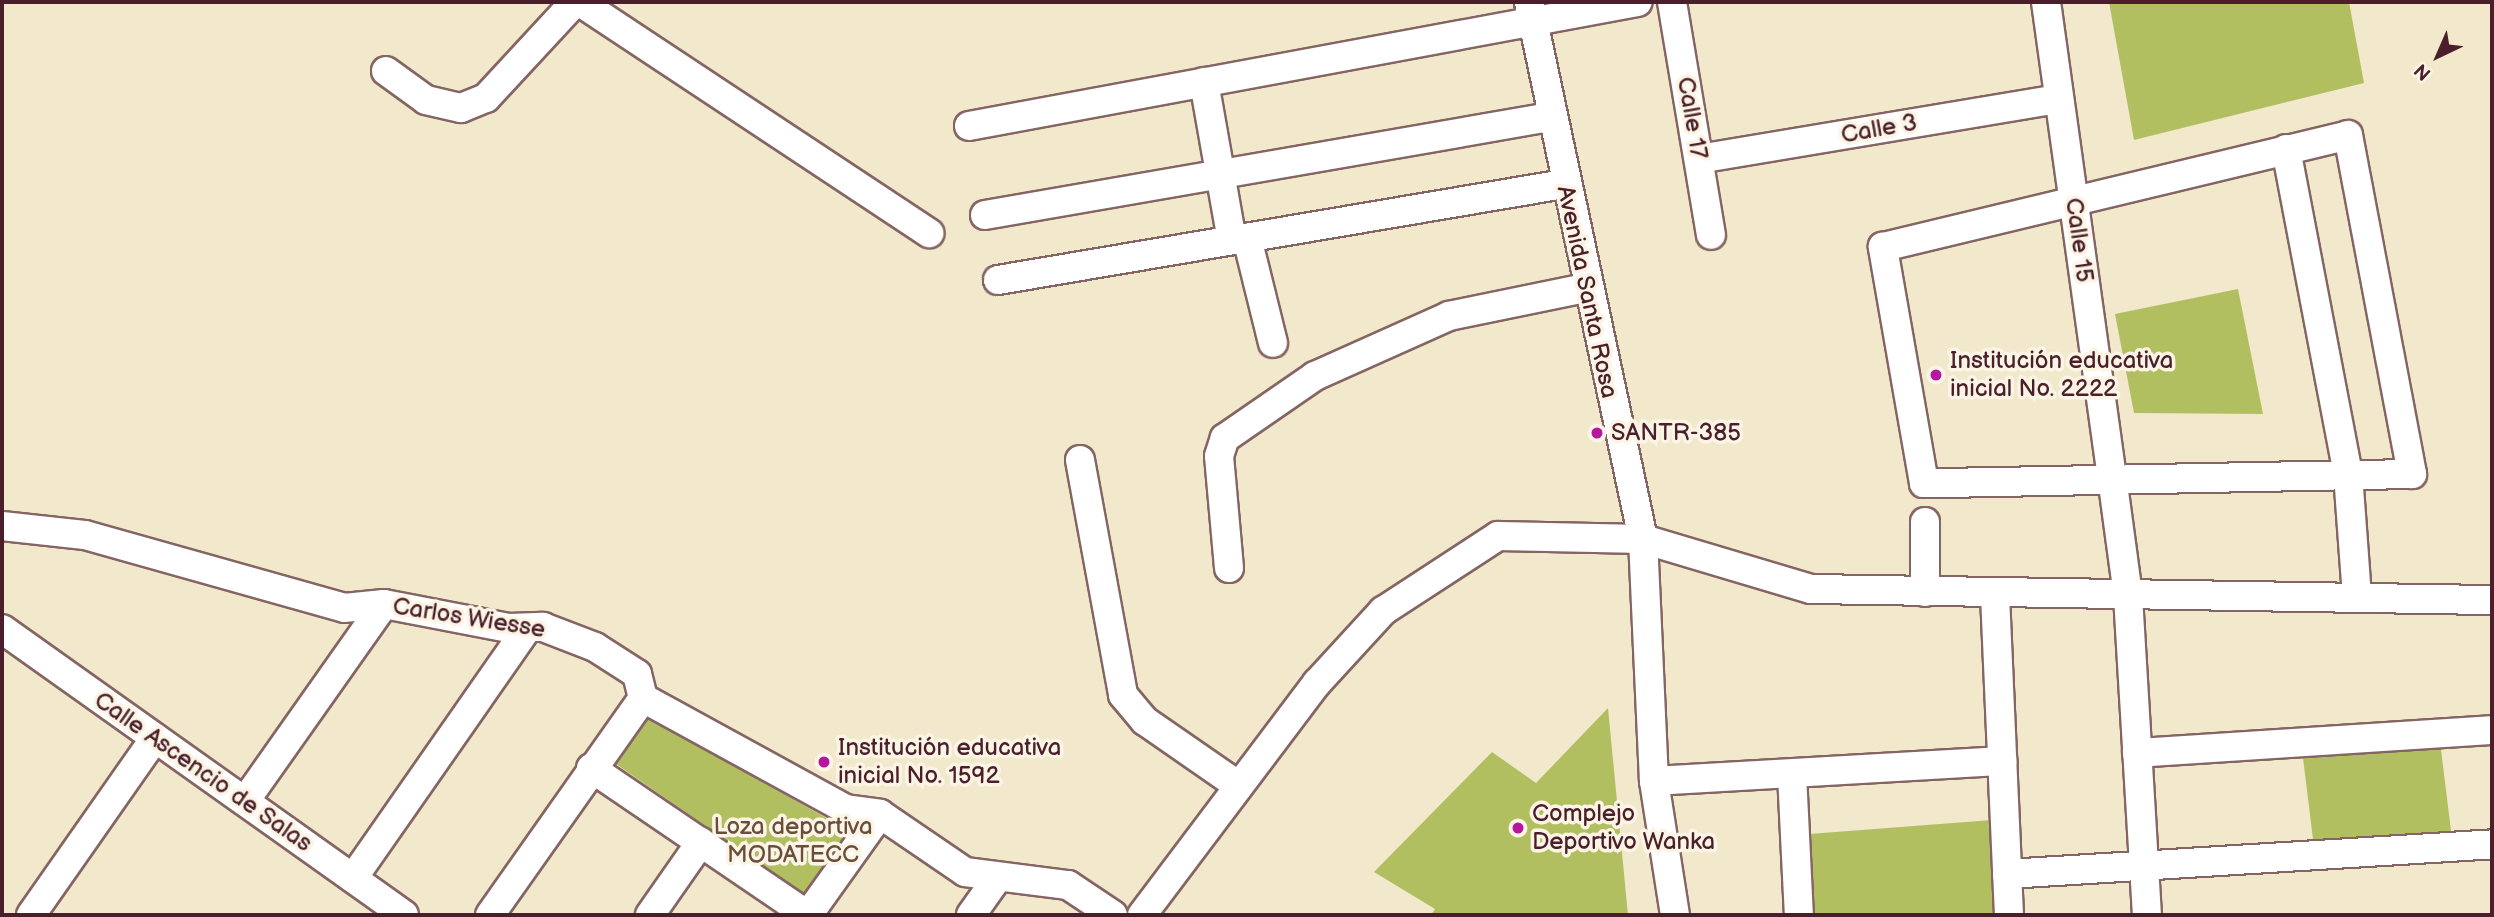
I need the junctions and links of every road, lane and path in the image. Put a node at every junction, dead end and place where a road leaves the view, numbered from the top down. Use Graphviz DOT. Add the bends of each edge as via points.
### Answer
graph roads {
  1 [pos="578,2"];
  2 [pos="1638,2"];
  3 [pos="1672,2"];
  4 [pos="2046,2"];
  5 [pos="1530,12"];
  6 [pos="386,71"];
  7 [pos="1204,82"];
  8 [pos="2059,99"];
  9 [pos="1550,117"];
  10 [pos="969,126"];
  11 [pos="2286,149"];
  12 [pos="1699,159"];
  13 [pos="1220,174"];
  14 [pos="1563,184"];
  15 [pos="2074,198"];
  16 [pos="985,215"];
  17 [pos="929,233"];
  18 [pos="1711,235"];
  19 [pos="1239,239"];
  20 [pos="998,280"];
  21 [pos="1586,288"];
  22 [pos="1273,343"];
  23 [pos="1080,460"];
  24 [pos="2348,474"];
  25 [pos="2112,477"];
  26 [pos="1925,522"];
  27 [pos="2,526"];
  28 [pos="1643,539"];
  29 [pos="1229,568"];
  30 [pos="1925,592"];
  31 [pos="1995,595"];
  32 [pos="2128,596"];
  33 [pos="2357,598"];
  34 [pos="2492,600"];
  35 [pos="384,604"];
  36 [pos="2,629"];
  37 [pos="526,630"];
  38 [pos="643,698"];
  39 [pos="2492,730"];
  40 [pos="155,738"];
  41 [pos="2137,753"];
  42 [pos="2002,761"];
  43 [pos="591,768"];
  44 [pos="1791,774"];
  45 [pos="1654,781"];
  46 [pos="1239,786"];
  47 [pos="245,801"];
  48 [pos="880,814"];
  49 [pos="701,842"];
  50 [pos="2492,844"];
  51 [pos="2144,864"];
  52 [pos="2007,874"];
  53 [pos="353,878"];
  54 [pos="996,880"];
  55 [pos="31,915"];
  56 [pos="404,915"];
  57 [pos="490,915"];
  58 [pos="650,915"];
  59 [pos="808,915"];
  60 [pos="971,915"];
  61 [pos="1112,915"];
  62 [pos="1142,915"];
  63 [pos="1675,915"];
  64 [pos="1799,915"];
  65 [pos="2009,915"];
  66 [pos="2147,915"];
  1 -- 6 [label="street" via="486,98 461,108 426,100"];
  1 -- 17 [label="street"];
  2 -- 5 [label="street"];
  3 -- 12 [label="street, Calle 17"];
  4 -- 8 [label="street, Calle 15"];
  5 -- 7 [label="street"];
  5 -- 9 [label="street, Avenida Santa Rosa"];
  7 -- 10 [label="street"];
  7 -- 13 [label="street"];
  8 -- 12 [label="street, Calle 3"];
  8 -- 15 [label="street, Calle 15"];
  9 -- 13 [label="street"];
  9 -- 14 [label="street, Avenida Santa Rosa"];
  11 -- 15 [label="street"];
  11 -- 24 [label="street"];
  11 -- 24 [label="street" via="2348,135 2412,474"];
  12 -- 18 [label="street, Calle 17"];
  13 -- 16 [label="street"];
  13 -- 19 [label="street"];
  14 -- 19 [label="street"];
  14 -- 21 [label="street, Avenida Santa Rosa"];
  15 -- 25 [label="street, Calle 15"];
  15 -- 25 [label="street" via="1883,247 1924,483"];
  19 -- 20 [label="street"];
  19 -- 22 [label="street"];
  21 -- 28 [label="street, Avenida Santa Rosa"];
  21 -- 29 [label="street" via="1449,316 1315,376 1225,438 1219,456"];
  23 -- 46 [label="street" via="1123,695 1144,721"];
  24 -- 25 [label="street"];
  24 -- 33 [label="street"];
  25 -- 32 [label="street, Calle 15"];
  26 -- 30 [label="street"];
  27 -- 35 [label="street, Carlos Wiesse" via="85,535 344,608"];
  28 -- 30 [label="street" via="1811,589"];
  28 -- 45 [label="street, Avenida Santa Rosa"];
  28 -- 46 [label="street" via="1498,536 1383,611 1317,683"];
  30 -- 31 [label="street"];
  31 -- 32 [label="street"];
  31 -- 42 [label="street"];
  32 -- 33 [label="street"];
  32 -- 41 [label="street, Calle 15"];
  33 -- 34 [label="street"];
  35 -- 37 [label="street, Carlos Wiesse"];
  35 -- 47 [label="street"];
  36 -- 40 [label="street, Calle Ascencio de Salas"];
  37 -- 38 [label="street, Carlos Wiesse" via="543,627 595,647 637,674"];
  37 -- 53 [label="street"];
  38 -- 43 [label="street"];
  38 -- 48 [label="street" via="846,808"];
  39 -- 41 [label="street"];
  40 -- 47 [label="street, Calle Ascencio de Salas"];
  40 -- 55 [label="street"];
  41 -- 51 [label="street, Calle 15"];
  42 -- 44 [label="street"];
  42 -- 52 [label="street"];
  43 -- 49 [label="street"];
  43 -- 57 [label="street"];
  44 -- 45 [label="street"];
  44 -- 64 [label="street"];
  45 -- 63 [label="street, Avenida Santa Rosa"];
  46 -- 62 [label="street"];
  47 -- 53 [label="street, Calle Ascencio de Salas"];
  48 -- 54 [label="street" via="965,872"];
  48 -- 59 [label="street"];
  49 -- 58 [label="street"];
  49 -- 59 [label="street"];
  50 -- 51 [label="street"];
  51 -- 52 [label="street"];
  51 -- 66 [label="street, Calle 15"];
  52 -- 65 [label="street"];
  53 -- 56 [label="street, Calle Ascencio de Salas"];
  54 -- 60 [label="street"];
  54 -- 61 [label="street" via="1068,885"];
}
